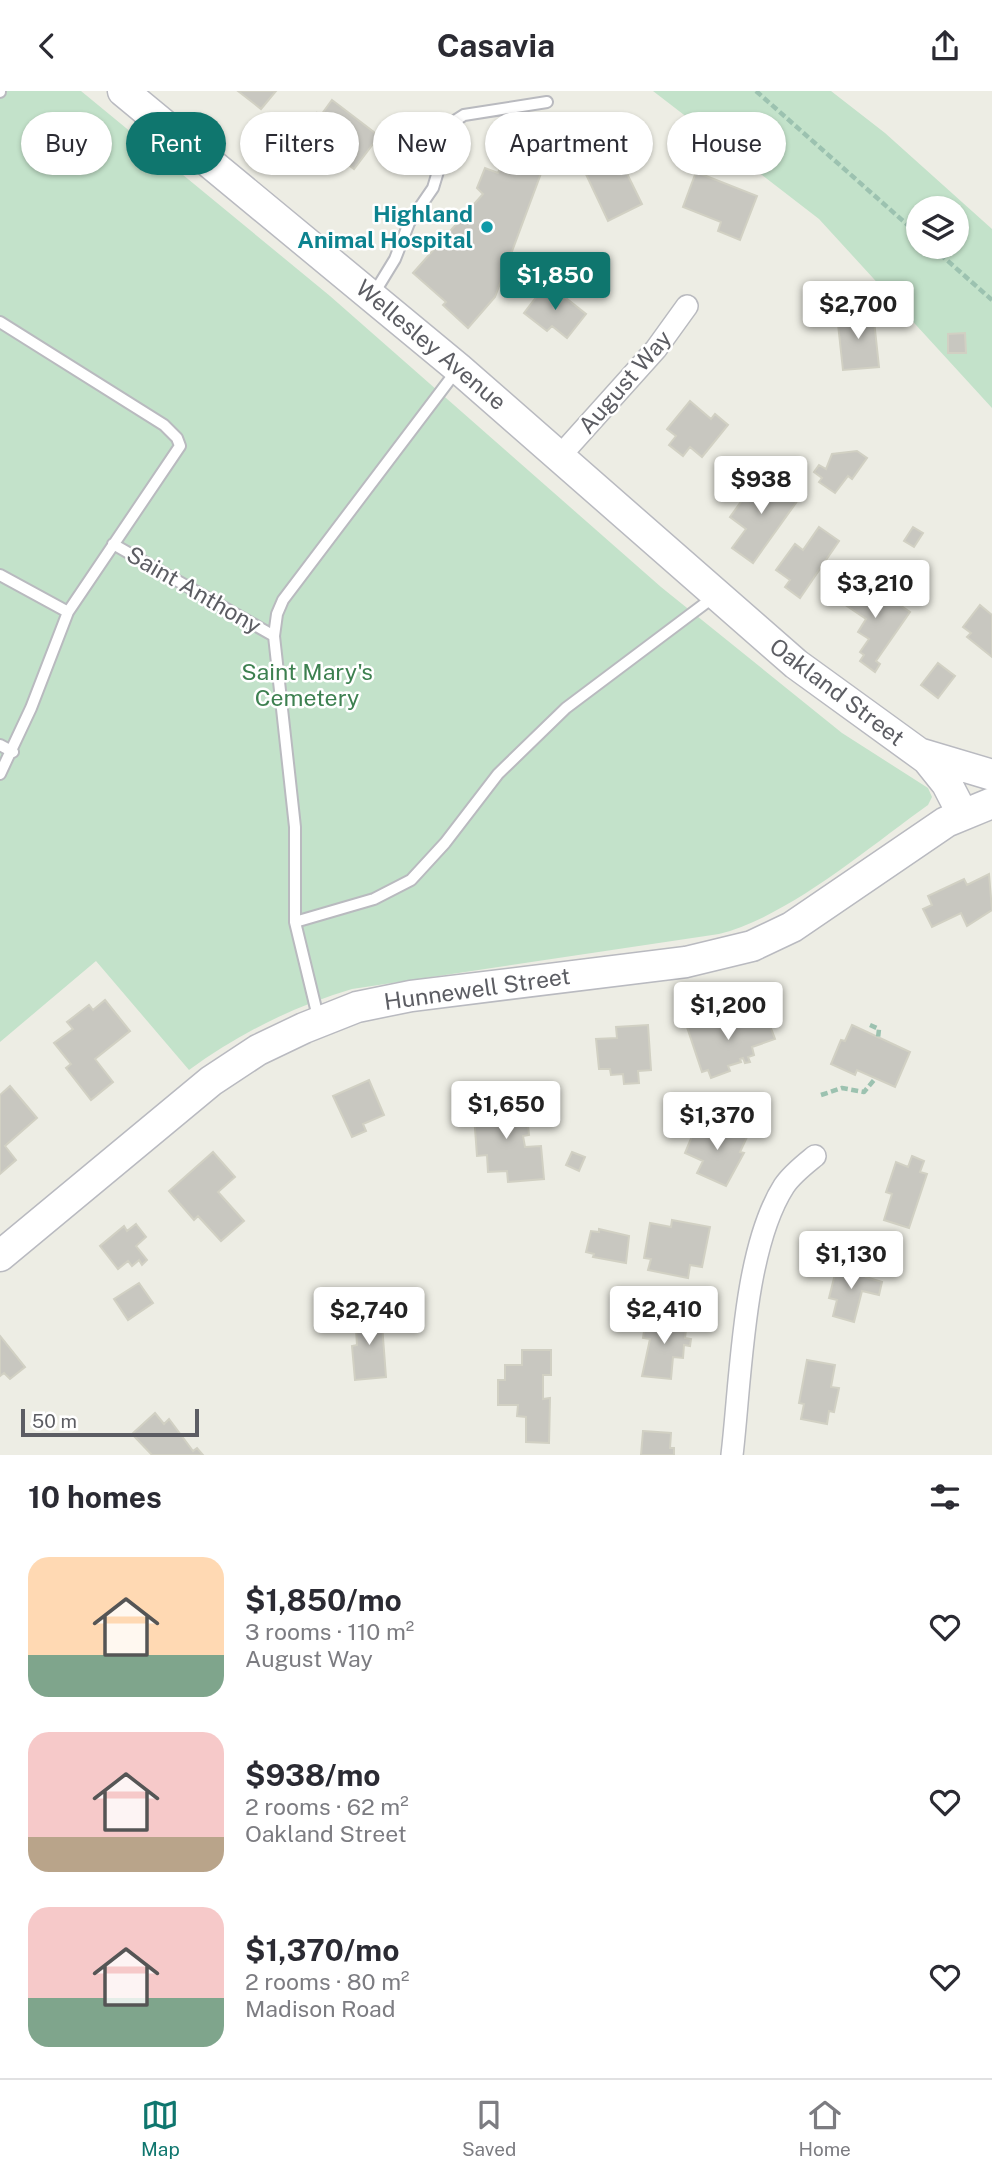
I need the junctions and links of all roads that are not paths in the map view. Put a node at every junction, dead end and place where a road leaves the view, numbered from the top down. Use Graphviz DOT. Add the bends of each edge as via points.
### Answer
graph roads {
  1 [pos="123,91"];
  2 [pos="547,102"];
  3 [pos="373,295"];
  4 [pos="687,306"];
  5 [pos="0,322"];
  6 [pos="458,367"];
  7 [pos="560,456"];
  8 [pos="113,544"];
  9 [pos="0,575"];
  10 [pos="707,588"];
  11 [pos="68,612"];
  12 [pos="274,636"];
  13 [pos="0,745"];
  14 [pos="13,752"];
  15 [pos="921,754"];
  16 [pos="0,774"];
  17 [pos="992,775"];
  18 [pos="992,803"];
  19 [pos="962,813"];
  20 [pos="295,922"];
  21 [pos="319,1021"];
  22 [pos="815,1156"];
  23 [pos="0,1256"];
  24 [pos="733,1455"];
  1 -- 3 [label="main road, Wellesley Avenue"];
  2 -- 3 [label="lane" via="460,116 453,122 433,188"];
  3 -- 6 [label="main road, Wellesley Avenue"];
  4 -- 7 [label="street, August Way" via="656,349"];
  5 -- 8 [label="lane" via="164,425 177,438 180,446 175,457"];
  6 -- 7 [label="main road, Wellesley Avenue"];
  6 -- 12 [label="lane" via="283,600"];
  7 -- 10 [label="main road, Wellesley Avenue"];
  8 -- 11 [label="lane"];
  8 -- 12 [label="lane, Saint Anthony"];
  9 -- 11 [label="lane"];
  10 -- 15 [label="main road, Oakland Street" via="840,699"];
  10 -- 20 [label="lane" via="498,774 411,880 374,899"];
  11 -- 14 [label="lane"];
  12 -- 20 [label="lane" via="295,827"];
  13 -- 14 [label="lane"];
  14 -- 16 [label="lane"];
  15 -- 17 [label="main road"];
  15 -- 19 [label="main road, Oakland Street" via="943,778"];
  18 -- 19 [label="main road, Hunnewell Street"];
  19 -- 21 [label="main road, Hunnewell Street" via="792,927 751,946 686,962 411,996 357,1007"];
  20 -- 21 [label="lane"];
  21 -- 23 [label="main road, Hunnewell Street" via="258,1050 211,1081"];
  22 -- 24 [label="street" via="783,1188 763,1237 749,1312"];
}
